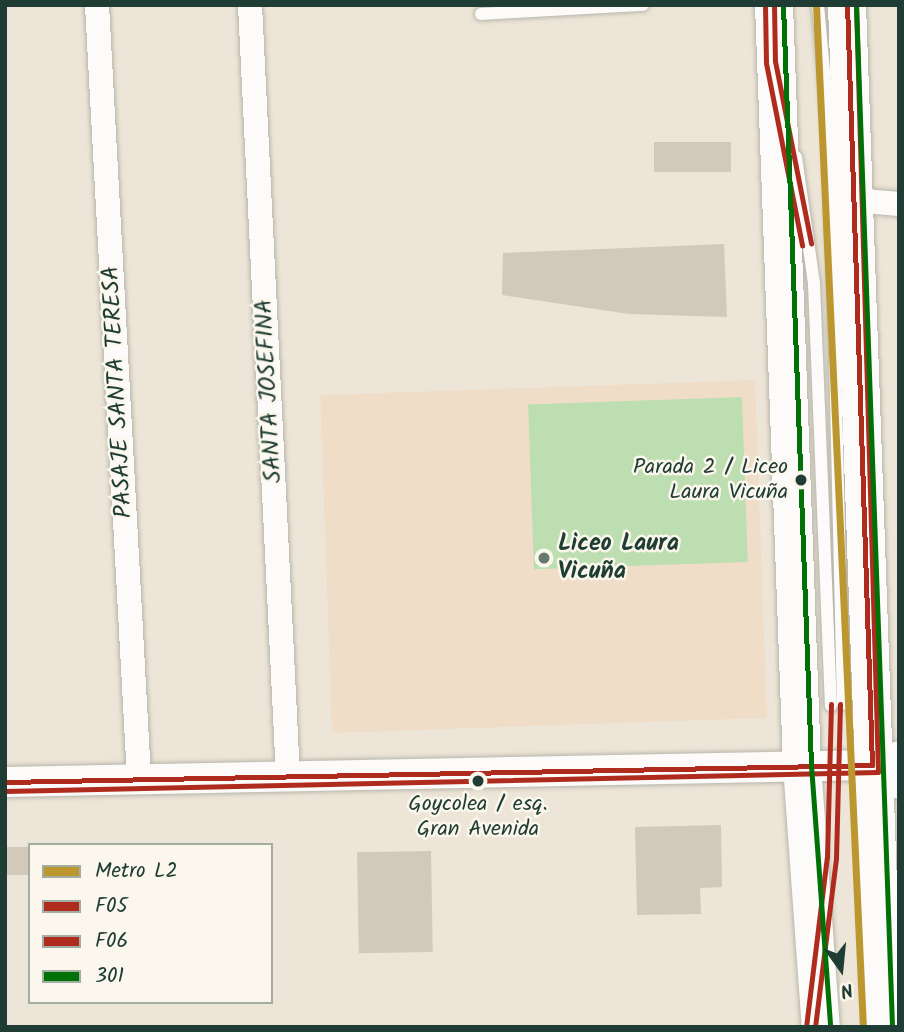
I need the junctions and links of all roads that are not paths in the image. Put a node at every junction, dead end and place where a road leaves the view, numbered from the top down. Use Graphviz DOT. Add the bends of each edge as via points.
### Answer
graph roads {
  1 [pos="97,5"];
  2 [pos="250,5"];
  3 [pos="643,5"];
  4 [pos="774,5"];
  5 [pos="818,5"];
  6 [pos="847,5"];
  7 [pos="481,14"];
  8 [pos="775,61"];
  9 [pos="853,200"];
  10 [pos="899,204"];
  11 [pos="802,765"];
  12 [pos="890,768"];
  13 [pos="288,776"];
  14 [pos="139,779"];
  15 [pos="5,782"];
  16 [pos="821,1027"];
  17 [pos="883,1027"];
  1 -- 14 [label="street, PASAJE SANTA TERESA"];
  2 -- 13 [label="street, SANTA JOSEFINA"];
  3 -- 7 [label="lane"];
  4 -- 8 [label="main road"];
  5 -- 8 [label="lane" via="830,136 837,705 811,248"];
  6 -- 9 [label="main road"];
  8 -- 11 [label="main road"];
  9 -- 10 [label="street"];
  9 -- 12 [label="main road"];
  11 -- 12 [label="street"];
  11 -- 13 [label="street"];
  11 -- 16 [label="main road"];
  12 -- 17 [label="main road"];
  13 -- 14 [label="street"];
  14 -- 15 [label="street"];
}
